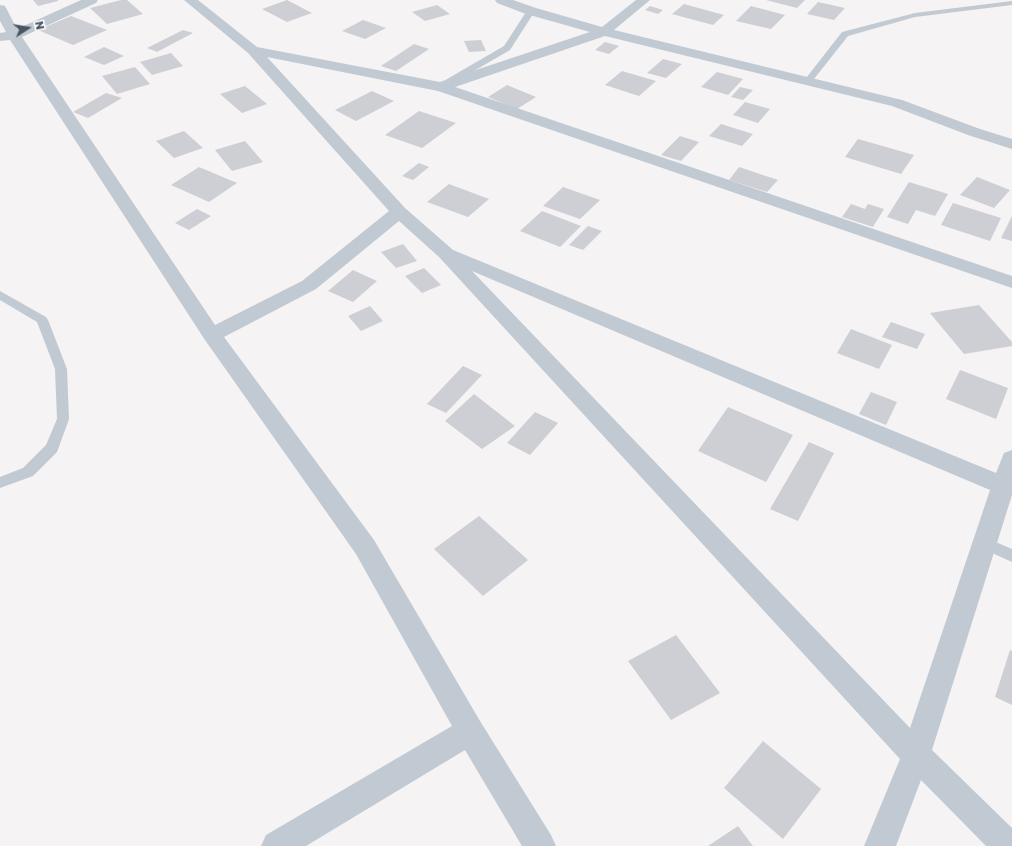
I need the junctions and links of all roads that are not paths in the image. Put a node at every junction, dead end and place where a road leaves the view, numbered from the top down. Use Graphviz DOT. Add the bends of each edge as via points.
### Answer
graph roads {
  1 [pos="92,0"];
  2 [pos="190,0"];
  3 [pos="501,0"];
  4 [pos="644,0"];
  5 [pos="1012,3"];
  6 [pos="0,9"];
  7 [pos="531,11"];
  8 [pos="604,32"];
  9 [pos="7,36"];
  10 [pos="252,50"];
  11 [pos="807,82"];
  12 [pos="441,87"];
  13 [pos="1012,144"];
  14 [pos="399,212"];
  15 [pos="445,253"];
  16 [pos="1012,282"];
  17 [pos="0,295"];
  18 [pos="212,335"];
  19 [pos="1012,459"];
  20 [pos="0,483"];
  21 [pos="1003,486"];
  22 [pos="984,543"];
  23 [pos="1012,556"];
  24 [pos="470,730"];
  25 [pos="916,755"];
  26 [pos="277,846"];
  27 [pos="540,846"];
  28 [pos="880,846"];
  29 [pos="1008,846"];
  1 -- 9 [label="street"];
  2 -- 10 [label="street"];
  3 -- 7 [label="street"];
  4 -- 8 [label="street"];
  5 -- 11 [label="lane" via="915,15 845,34"];
  6 -- 9 [label="street"];
  7 -- 8 [label="street"];
  7 -- 12 [label="lane" via="507,48"];
  8 -- 11 [label="street"];
  8 -- 12 [label="street"];
  9 -- 18 [label="street"];
  10 -- 12 [label="street"];
  10 -- 14 [label="street"];
  11 -- 13 [label="street" via="897,103"];
  12 -- 16 [label="street"];
  14 -- 15 [label="street"];
  14 -- 18 [label="street" via="309,285"];
  15 -- 21 [label="street"];
  15 -- 25 [label="street"];
  17 -- 20 [label="lane" via="42,320 61,369 63,419 52,448 28,472"];
  18 -- 24 [label="street" via="365,547"];
  19 -- 21 [label="street"];
  21 -- 22 [label="street"];
  22 -- 23 [label="lane"];
  22 -- 25 [label="street"];
  24 -- 26 [label="street"];
  24 -- 27 [label="street"];
  25 -- 28 [label="street"];
  25 -- 29 [label="street"];
}
